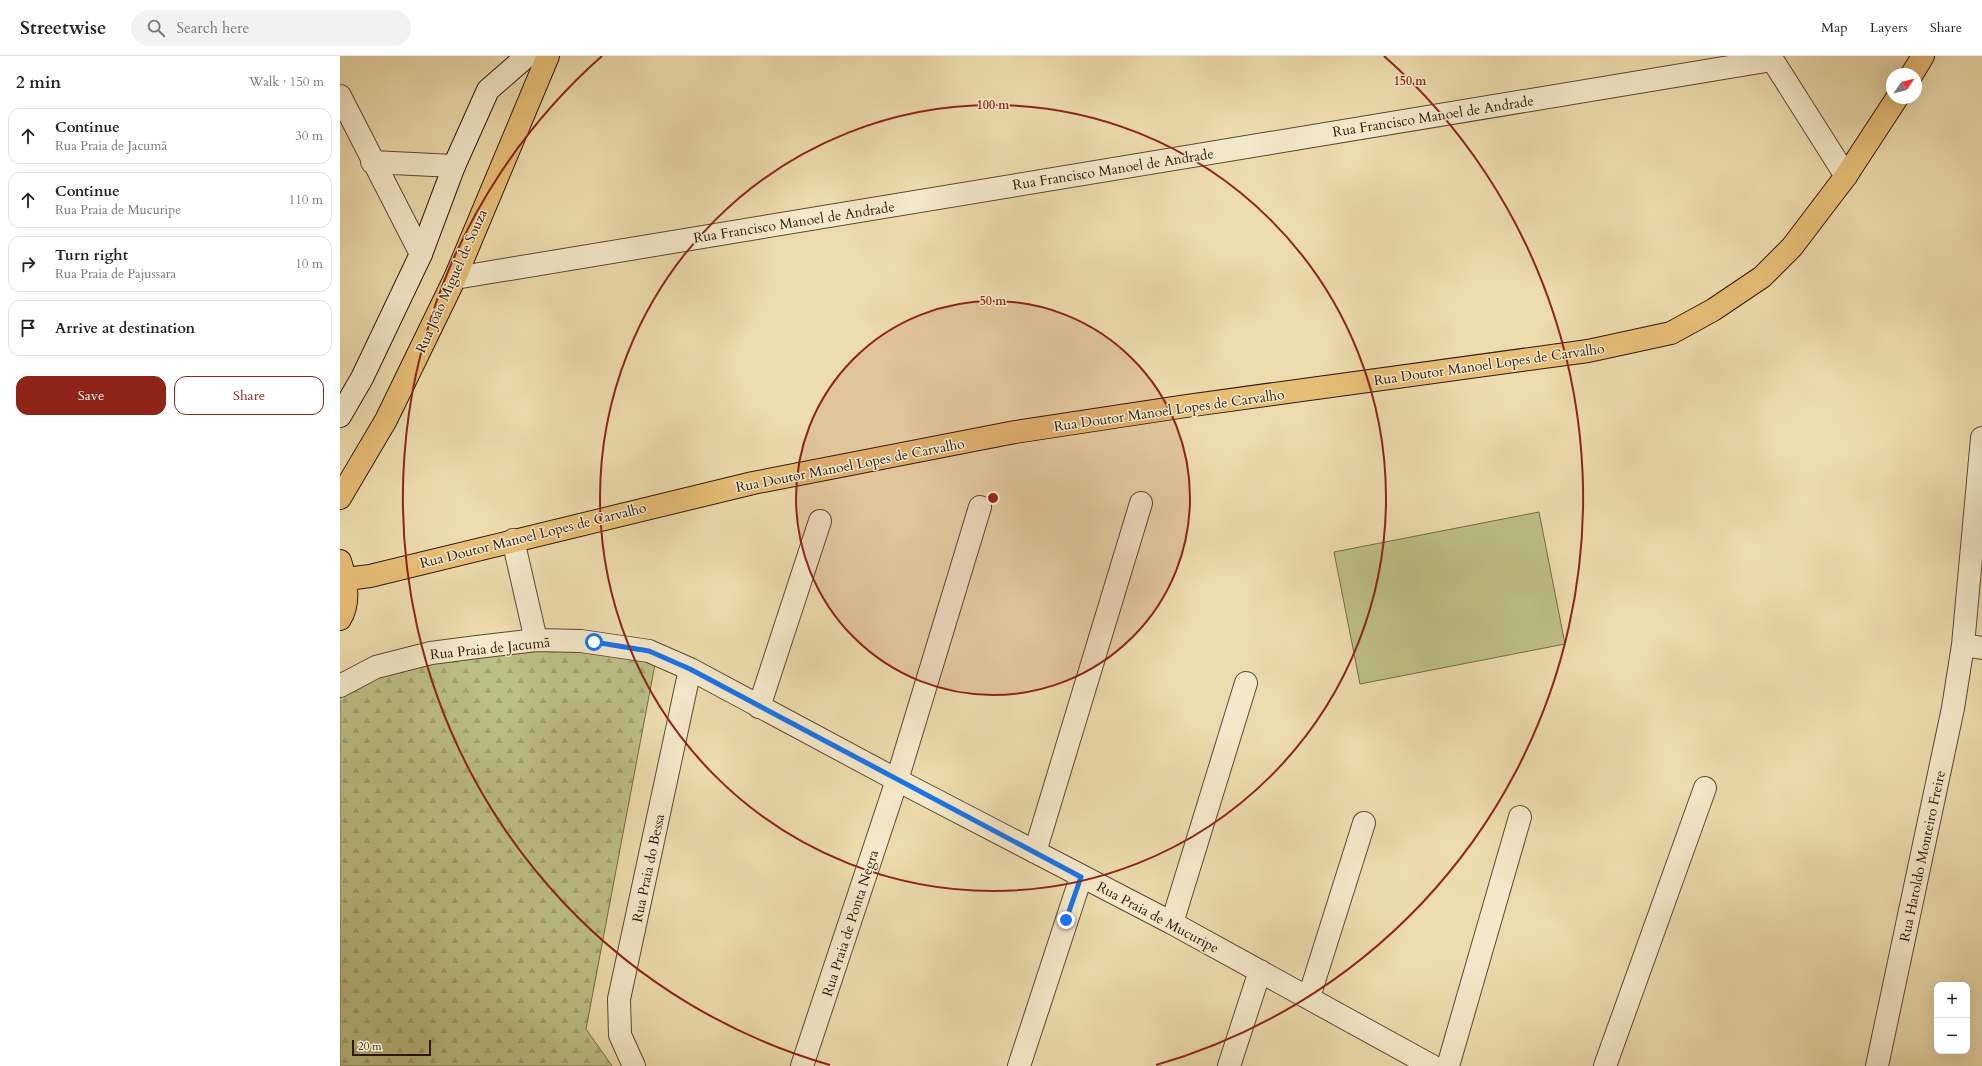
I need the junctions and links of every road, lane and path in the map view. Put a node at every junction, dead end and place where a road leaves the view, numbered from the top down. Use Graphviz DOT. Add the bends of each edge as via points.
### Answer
graph roads {
  1 [pos="527,56"];
  2 [pos="548,56"];
  3 [pos="1923,56"];
  4 [pos="1771,58"];
  5 [pos="1916,68"];
  6 [pos="340,96"];
  7 [pos="1893,104"];
  8 [pos="372,162"];
  9 [pos="454,166"];
  10 [pos="1846,176"];
  11 [pos="421,254"];
  12 [pos="455,278"];
  13 [pos="340,416"];
  14 [pos="1982,438"];
  15 [pos="340,498"];
  16 [pos="1141,503"];
  17 [pos="980,507"];
  18 [pos="820,521"];
  19 [pos="513,540"];
  20 [pos="343,570"];
  21 [pos="340,619"];
  22 [pos="536,640"];
  23 [pos="1972,647"];
  24 [pos="690,669"];
  25 [pos="1246,683"];
  26 [pos="340,686"];
  27 [pos="759,707"];
  28 [pos="897,780"];
  29 [pos="1705,788"];
  30 [pos="1520,816"];
  31 [pos="1364,823"];
  32 [pos="1035,852"];
  33 [pos="1081,877"];
  34 [pos="1172,923"];
  35 [pos="1260,971"];
  36 [pos="1309,997"];
  37 [pos="634,1066"];
  38 [pos="802,1066"];
  39 [pos="1019,1066"];
  40 [pos="1229,1066"];
  41 [pos="1432,1066"];
  42 [pos="1448,1066"];
  43 [pos="1604,1066"];
  44 [pos="1877,1066"];
  1 -- 9 [label="street" via="488,90"];
  2 -- 12 [label="main road, Rua João Miguel de Souza"];
  3 -- 5 [label="main road"];
  4 -- 10 [label="street"];
  4 -- 12 [label="street, Rua Francisco Manoel de Andrade"];
  6 -- 8 [label="street"];
  7 -- 10 [label="main road, Rua Doutor Manoel Lopes de Carvalho"];
  8 -- 9 [label="street"];
  8 -- 11 [label="street"];
  9 -- 11 [label="street"];
  10 -- 19 [label="main road, Rua Doutor Manoel Lopes de Carvalho" via="1792,247 1762,277 1713,310 1671,333 1588,350 1015,432 753,483"];
  11 -- 13 [label="street" via="362,378"];
  12 -- 15 [label="main road, Rua João Miguel de Souza" via="386,420"];
  14 -- 23 [label="street, Rua Haroldo Monteiro Freire"];
  16 -- 32 [label="street"];
  17 -- 28 [label="street, Rua Praia de Ponta Negra"];
  18 -- 27 [label="street"];
  19 -- 20 [label="main road, Rua Doutor Manoel Lopes de Carvalho" via="370,576"];
  19 -- 22 [label="street"];
  20 -- 21 [label="main road" via="346,602"];
  22 -- 24 [label="street, Rua Praia de Jacumã" via="618,645 649,651"];
  22 -- 26 [label="street, Rua Praia de Jacumã" via="431,653 376,667"];
  23 -- 44 [label="street, Rua Haroldo Monteiro Freire" via="1941,768"];
  24 -- 27 [label="street, Rua Praia de Mucuripe"];
  24 -- 37 [label="street, Rua Praia do Bessa" via="619,999 620,1035"];
  25 -- 34 [label="street"];
  27 -- 28 [label="street, Rua Praia de Mucuripe"];
  28 -- 32 [label="street, Rua Praia de Mucuripe"];
  28 -- 38 [label="street, Rua Praia de Ponta Negra"];
  29 -- 43 [label="street"];
  30 -- 42 [label="street"];
  31 -- 36 [label="street"];
  32 -- 33 [label="street, Rua Praia de Mucuripe"];
  33 -- 34 [label="street, Rua Praia de Mucuripe"];
  33 -- 39 [label="street"];
  34 -- 35 [label="street, Rua Praia de Mucuripe"];
  35 -- 36 [label="street, Rua Praia de Mucuripe"];
  35 -- 40 [label="street"];
  36 -- 41 [label="street, Rua Praia de Mucuripe"];
}
